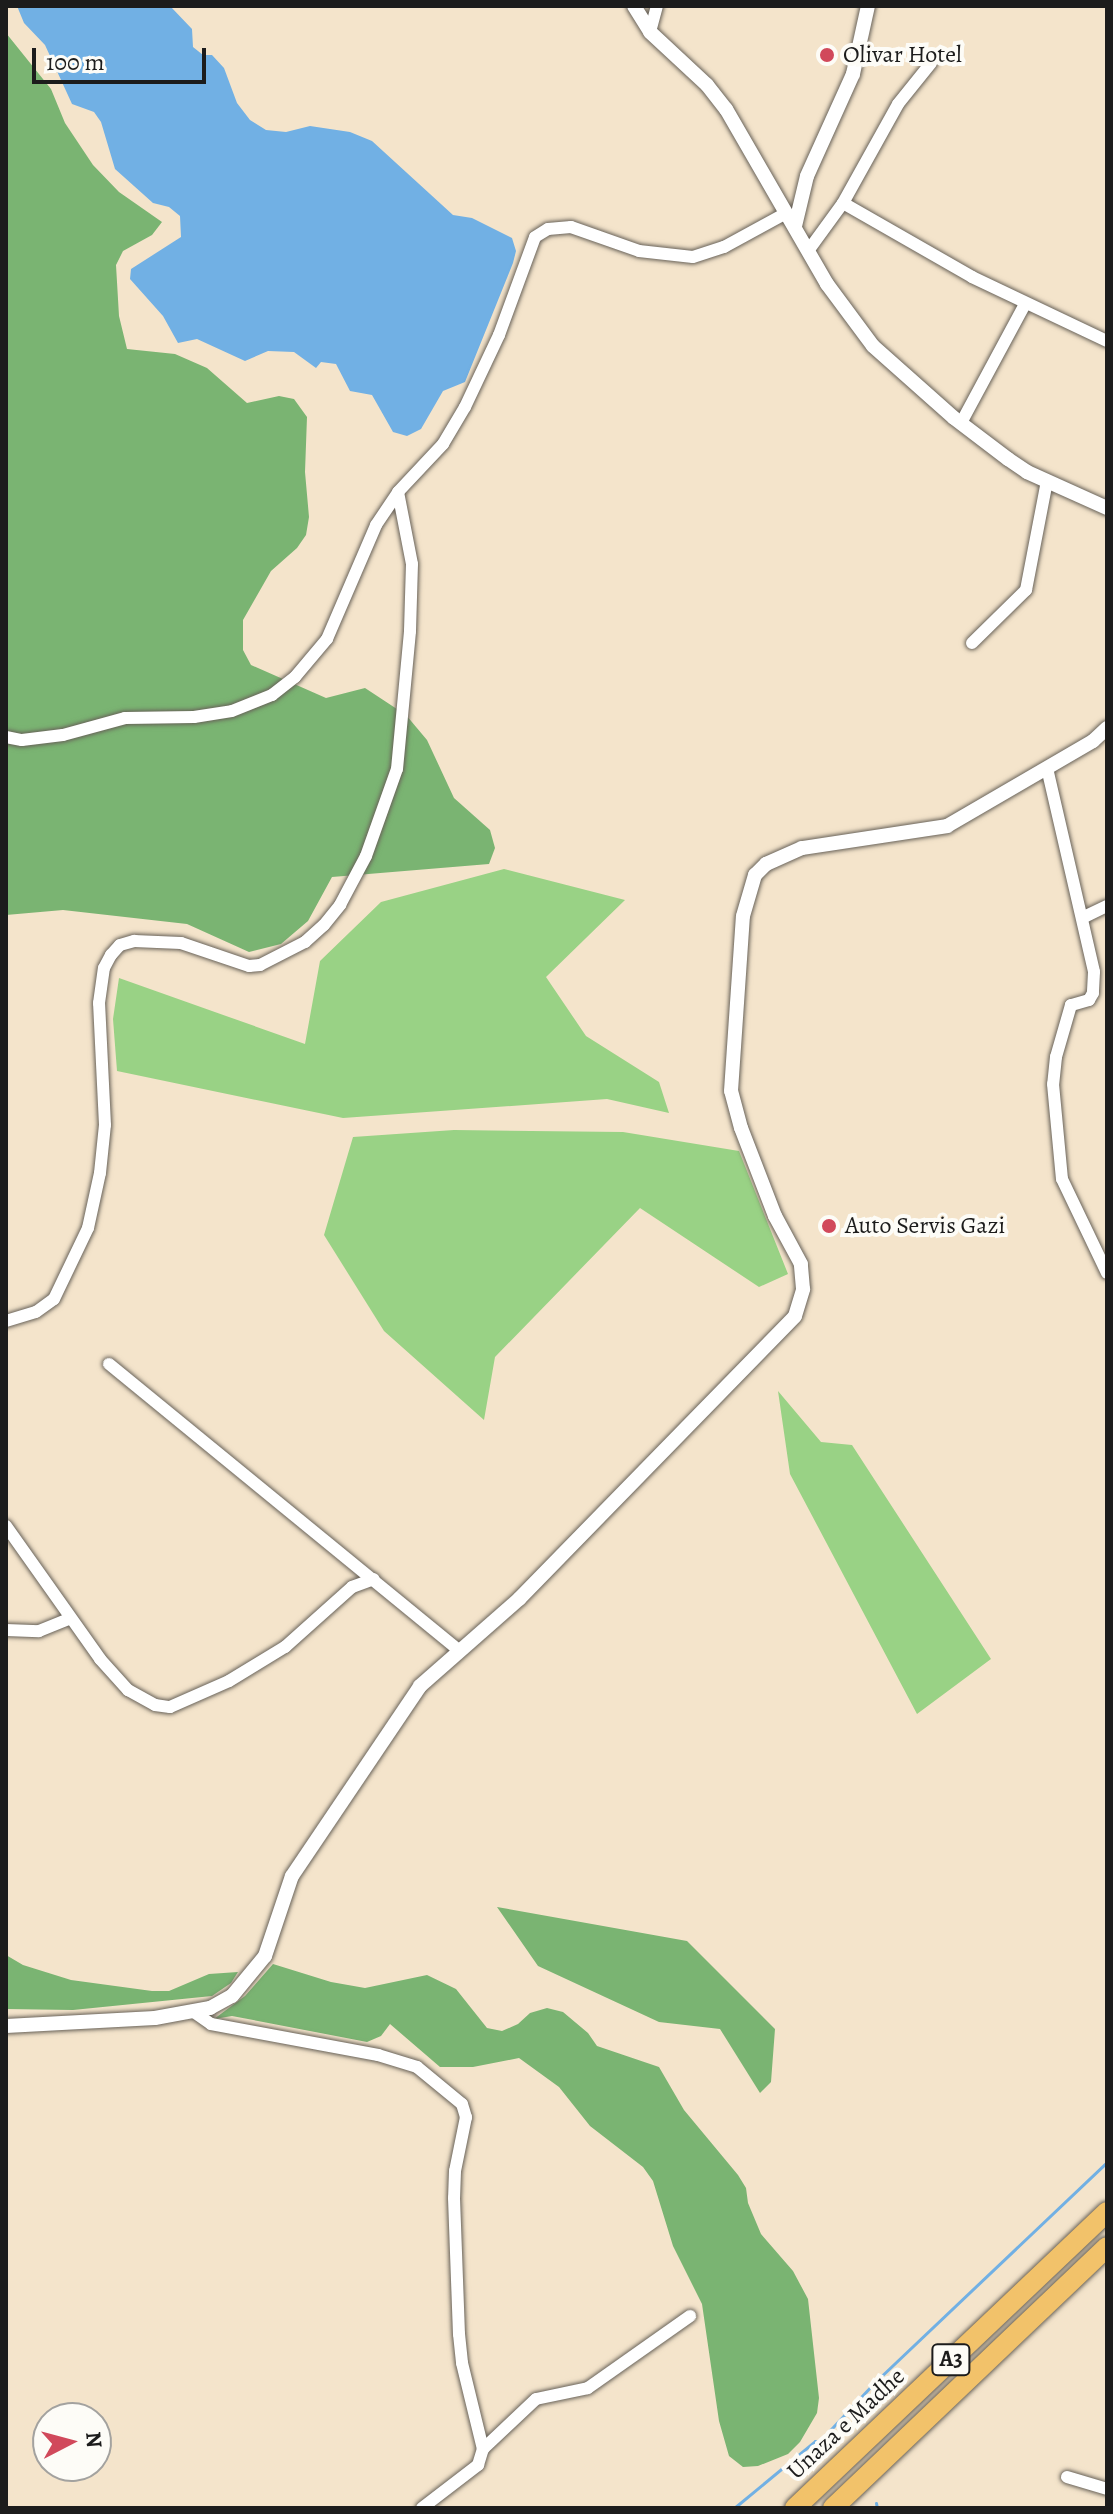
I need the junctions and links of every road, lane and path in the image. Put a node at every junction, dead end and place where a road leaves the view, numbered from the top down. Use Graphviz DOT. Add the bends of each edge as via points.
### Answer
graph roads {
  1 [pos="634,6"];
  2 [pos="657,6"];
  3 [pos="868,6"];
  4 [pos="650,32"];
  5 [pos="931,63"];
  6 [pos="843,203"];
  7 [pos="786,213"];
  8 [pos="795,226"];
  9 [pos="808,251"];
  10 [pos="1025,304"];
  11 [pos="1107,341"];
  12 [pos="961,423"];
  13 [pos="1047,481"];
  14 [pos="398,492"];
  15 [pos="1107,508"];
  16 [pos="972,643"];
  17 [pos="1107,728"];
  18 [pos="6,737"];
  19 [pos="1047,768"];
  20 [pos="1107,906"];
  21 [pos="1084,917"];
  22 [pos="1107,1273"];
  23 [pos="6,1321"];
  24 [pos="109,1364"];
  25 [pos="6,1526"];
  26 [pos="374,1579"];
  27 [pos="69,1619"];
  28 [pos="6,1630"];
  29 [pos="460,1651"];
  30 [pos="194,2012"];
  31 [pos="6,2026"];
  32 [pos="1107,2212"];
  33 [pos="1107,2247"];
  34 [pos="690,2316"];
  35 [pos="483,2449"];
  36 [pos="1067,2477"];
  37 [pos="1107,2489"];
  38 [pos="422,2508"];
  39 [pos="795,2508"];
  40 [pos="833,2508"];
  1 -- 4 [label="street"];
  2 -- 4 [label="street"];
  3 -- 8 [label="street" via="853,74 807,176"];
  4 -- 7 [label="street" via="726,109"];
  5 -- 6 [label="street" via="898,104"];
  6 -- 9 [label="street"];
  6 -- 10 [label="street"];
  7 -- 8 [label="street"];
  7 -- 14 [label="street" via="724,247 693,257 639,251 571,227 548,229 535,237 499,335 465,407 443,444"];
  8 -- 9 [label="street"];
  9 -- 12 [label="street" via="873,346"];
  10 -- 11 [label="street"];
  10 -- 12 [label="street"];
  12 -- 13 [label="street"];
  13 -- 15 [label="street"];
  13 -- 16 [label="street" via="1026,590"];
  14 -- 18 [label="street" via="362,552 327,639 272,695 219,713 125,718 50,737"];
  14 -- 23 [label="street" via="412,564 410,631 397,769 366,856 324,925 305,942 260,965 181,943 134,941 111,955 99,1003 105,1125 88,1228 54,1299 36,1312"];
  17 -- 19 [label="street"];
  19 -- 21 [label="street"];
  19 -- 29 [label="street" via="947,826 802,848 766,864 755,875 743,916 731,1081 744,1138 801,1264 803,1289 795,1316 519,1599"];
  20 -- 21 [label="street"];
  21 -- 22 [label="street" via="1093,993 1089,1000 1071,1005 1053,1084 1062,1179"];
  24 -- 26 [label="street"];
  25 -- 27 [label="street"];
  26 -- 27 [label="street" via="352,1587 285,1647 229,1681 170,1707 128,1690"];
  26 -- 29 [label="street"];
  27 -- 28 [label="street" via="39,1631"];
  29 -- 30 [label="street" via="420,1686 306,1854 285,1888 265,1956 232,1996"];
  30 -- 31 [label="street"];
  30 -- 35 [label="street" via="211,2024 417,2067 462,2104 466,2117 454,2198 459,2334"];
  32 -- 39 [label="highway, Unaza e Madhe / A3"];
  33 -- 40 [label="highway, A3"];
  34 -- 35 [label="street" via="588,2388 536,2399"];
  35 -- 38 [label="street" via="478,2465"];
  36 -- 37 [label="street"];
}
